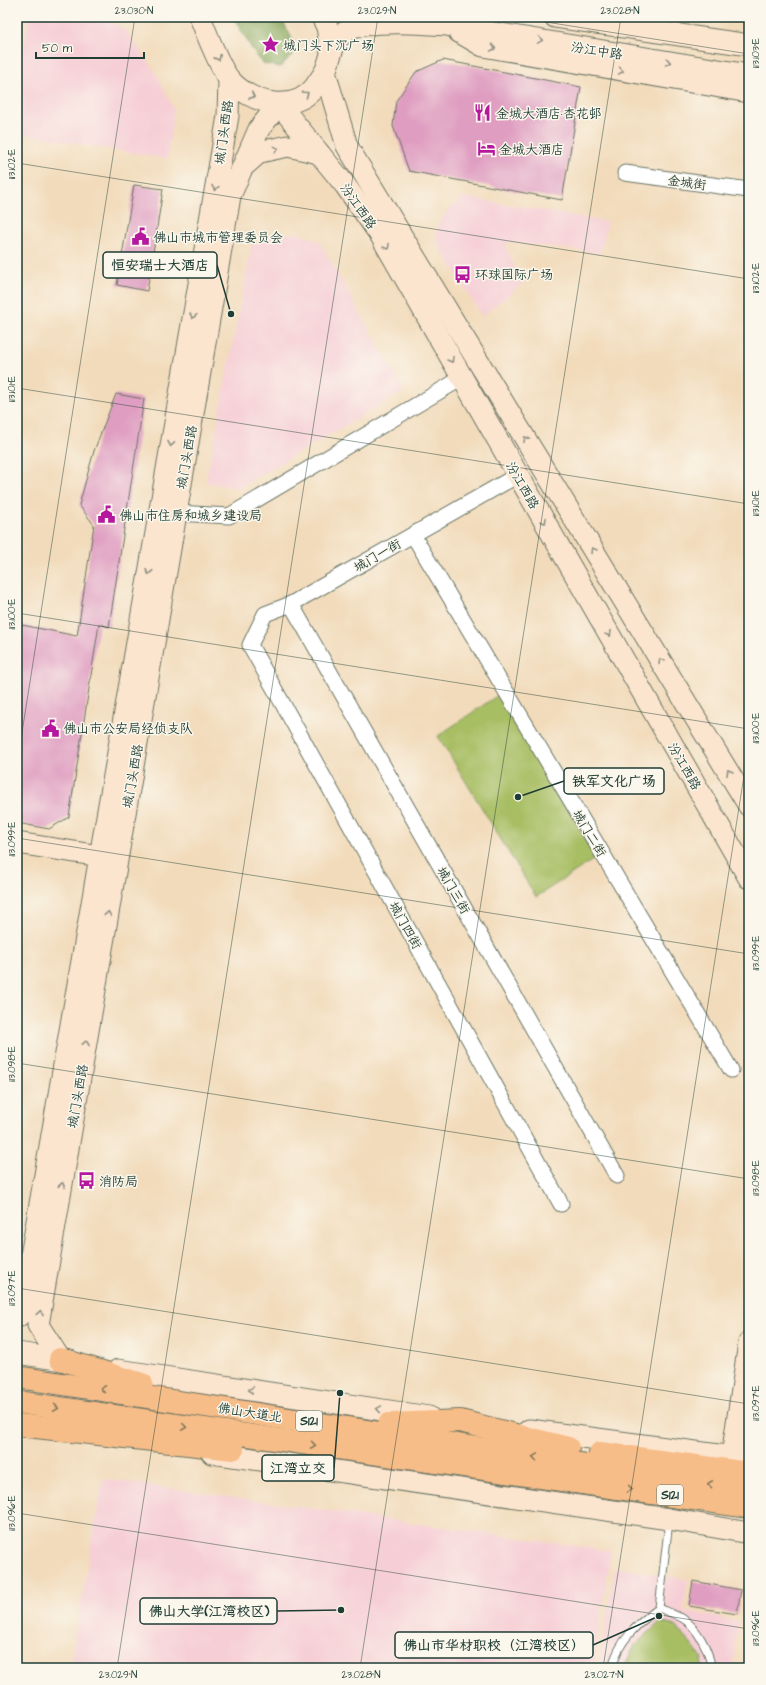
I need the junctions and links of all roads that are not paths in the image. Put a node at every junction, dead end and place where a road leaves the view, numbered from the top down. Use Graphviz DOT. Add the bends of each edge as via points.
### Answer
graph roads {
  1 [pos="193,17"];
  2 [pos="200,17"];
  3 [pos="322,17"];
  4 [pos="555,17"];
  5 [pos="630,17"];
  6 [pos="446,25"];
  7 [pos="208,36"];
  8 [pos="749,44"];
  9 [pos="331,52"];
  10 [pos="325,72"];
  11 [pos="749,75"];
  12 [pos="229,80"];
  13 [pos="749,92"];
  14 [pos="279,104"];
  15 [pos="319,153"];
  16 [pos="243,167"];
  17 [pos="625,174"];
  18 [pos="749,190"];
  19 [pos="462,378"];
  20 [pos="518,475"];
  21 [pos="176,513"];
  22 [pos="413,534"];
  23 [pos="291,604"];
  24 [pos="250,645"];
  25 [pos="749,806"];
  26 [pos="17,843"];
  27 [pos="100,856"];
  28 [pos="749,878"];
  29 [pos="731,1070"];
  30 [pos="616,1176"];
  31 [pos="562,1204"];
  32 [pos="17,1317"];
  33 [pos="749,1344"];
  34 [pos="17,1353"];
  35 [pos="60,1359"];
  36 [pos="17,1377"];
  37 [pos="17,1402"];
  38 [pos="216,1406"];
  39 [pos="460,1421"];
  40 [pos="340,1426"];
  41 [pos="18,1427"];
  42 [pos="732,1461"];
  43 [pos="749,1473"];
  44 [pos="596,1476"];
  45 [pos="749,1490"];
  46 [pos="749,1507"];
  47 [pos="669,1519"];
  48 [pos="749,1521"];
  49 [pos="749,1533"];
  50 [pos="659,1608"];
  51 [pos="612,1668"];
  52 [pos="711,1668"];
  1 -- 7 [label="main road"];
  2 -- 7 [label="main road"];
  3 -- 9 [label="main road" via="327,27"];
  4 -- 8 [label="main road, 汾江中路"];
  5 -- 8 [label="main road" via="685,26"];
  6 -- 9 [label="main road, 汾江中路" via="419,23 354,27 343,33"];
  6 -- 11 [label="main road, 汾江中路, one-way"];
  6 -- 13 [label="main road, one-way" via="483,46"];
  7 -- 12 [label="main road, one-way"];
  9 -- 10 [label="main road"];
  14 -- 10 [label="main road, one-way" via="298,100 313,89"];
  25 -- 10 [label="main road, 汾江西路, one-way" via="347,146"];
  12 -- 14 [label="main road, one-way" via="251,98"];
  12 -- 27 [label="main road, 城门头西路, one-way" via="228,116"];
  14 -- 15 [label="main road, 汾江西路"];
  14 -- 16 [label="main road, 城门头西路" via="259,129"];
  16 -- 15 [label="main road, one-way" via="260,152 288,146"];
  15 -- 19 [label="main road, 汾江西路, one-way" via="381,236"];
  16 -- 21 [label="main road, 城门头西路" via="230,196"];
  17 -- 18 [label="street, 金城街"];
  19 -- 20 [label="main road, 汾江西路"];
  19 -- 21 [label="street" via="229,516"];
  20 -- 22 [label="street, 城门一街"];
  20 -- 28 [label="main road, 汾江西路, one-way"];
  35 -- 21 [label="main road, 城门头西路, one-way" via="38,1325"];
  22 -- 23 [label="street, 城门一街"];
  22 -- 29 [label="street, 城门二街"];
  23 -- 24 [label="street, 城门一街" via="264,614"];
  23 -- 30 [label="street, 城门三街"];
  24 -- 31 [label="street, 城门四街"];
  26 -- 27 [label="main road"];
  27 -- 32 [label="main road, 城门头西路" via="21,1314"];
  33 -- 42 [label="main road"];
  34 -- 35 [label="main road"];
  35 -- 38 [label="highway"];
  39 -- 35 [label="main road, one-way"];
  38 -- 36 [label="highway, 佛山大道北 / S121, one-way"];
  37 -- 44 [label="highway, 佛山大道北 / S121, one-way" via="420,1461"];
  38 -- 40 [label="highway, 佛山大道北 / S121"];
  39 -- 40 [label="highway"];
  39 -- 42 [label="highway" via="558,1447"];
  44 -- 40 [label="highway, 佛山大道北 / S121, one-way"];
  41 -- 47 [label="main road"];
  41 -- 48 [label="highway" via="212,1446"];
  42 -- 43 [label="highway"];
  45 -- 44 [label="highway, S121, one-way"];
  44 -- 46 [label="highway, S121, one-way"];
  47 -- 49 [label="main road"];
  47 -- 50 [label="lane"];
  50 -- 51 [label="lane" via="642,1620 626,1638 615,1655"];
  50 -- 52 [label="lane" via="683,1619 700,1637 710,1659"];
}
